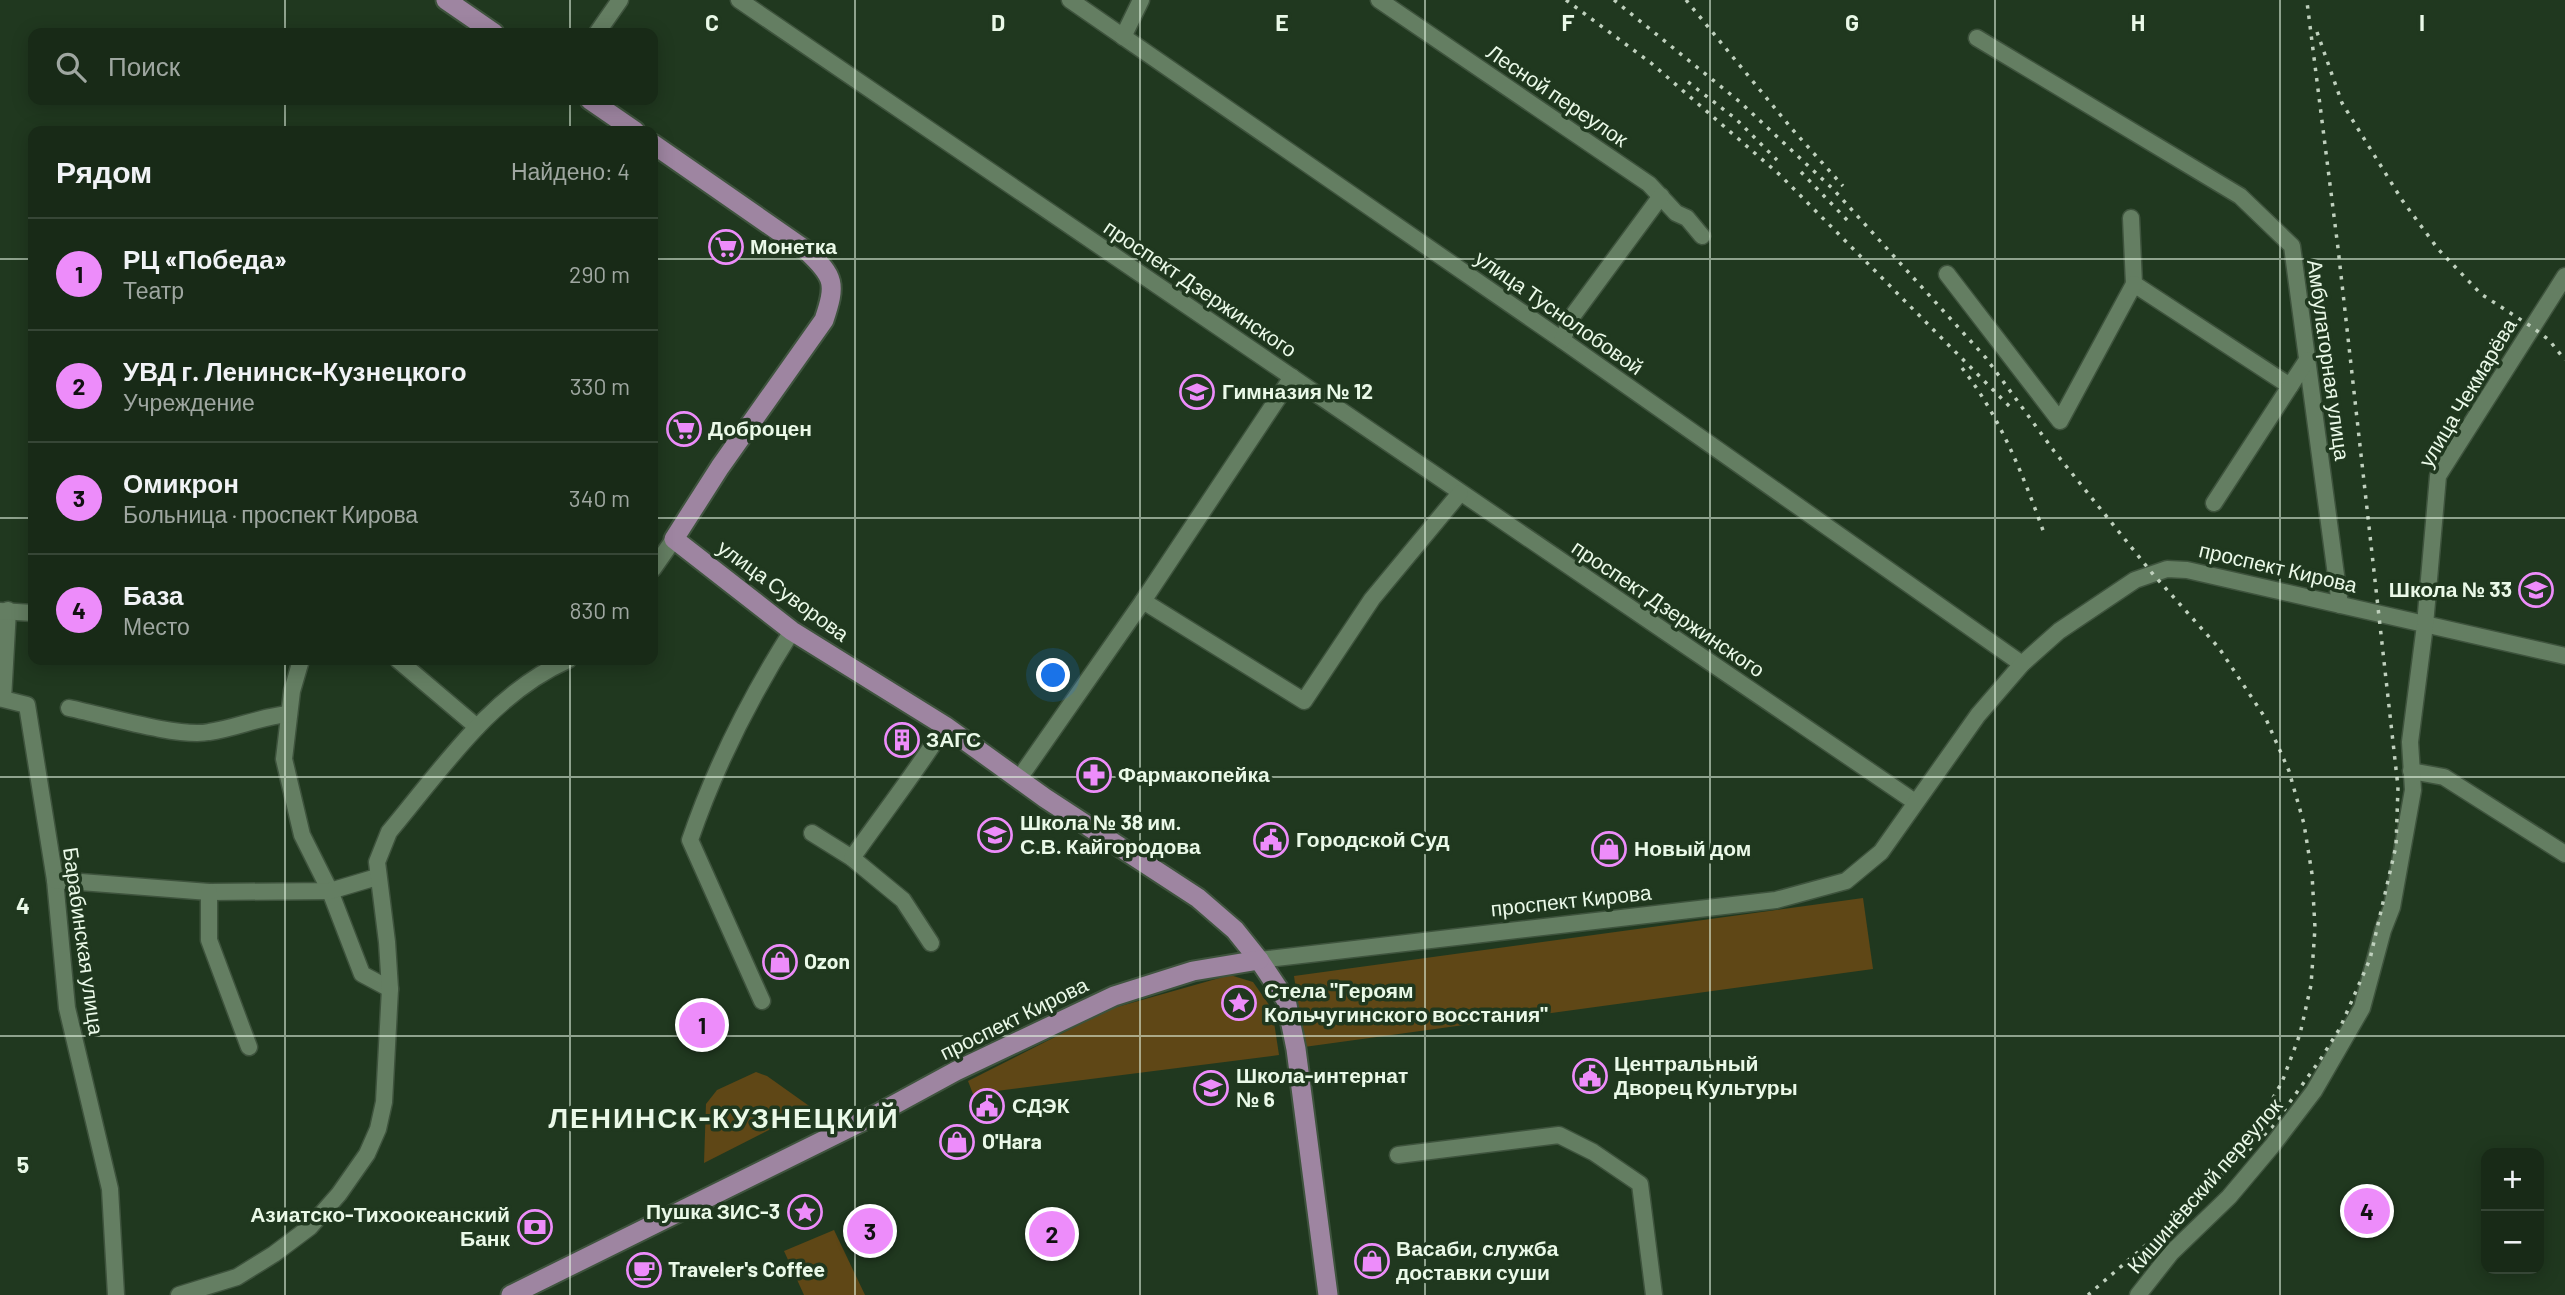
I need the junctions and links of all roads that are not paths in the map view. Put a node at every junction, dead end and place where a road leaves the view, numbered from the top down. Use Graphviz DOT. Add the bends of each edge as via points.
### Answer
graph roads {
  1 [pos="446,0"];
  2 [pos="620,0"];
  3 [pos="739,0"];
  4 [pos="1070,0"];
  5 [pos="1141,0"];
  6 [pos="1379,0"];
  7 [pos="487,28"];
  8 [pos="600,28"];
  9 [pos="1123,37"];
  10 [pos="1977,38"];
  11 [pos="597,105"];
  12 [pos="628,126"];
  13 [pos="658,147"];
  14 [pos="1661,196"];
  15 [pos="2131,218"];
  16 [pos="1702,236"];
  17 [pos="1947,274"];
  18 [pos="2565,276"];
  19 [pos="2134,284"];
  20 [pos="1562,340"];
  21 [pos="2307,360"];
  22 [pos="1292,377"];
  23 [pos="2290,386"];
  24 [pos="1460,493"];
  25 [pos="2214,503"];
  26 [pos="674,539"];
  27 [pos="658,562"];
  28 [pos="1143,601"];
  29 [pos="2340,605"];
  30 [pos="4,610"];
  31 [pos="28,612"];
  32 [pos="2425,625"];
  33 [pos="792,631"];
  34 [pos="2565,656"];
  35 [pos="2022,664"];
  36 [pos="300,665"];
  37 [pos="404,665"];
  38 [pos="556,665"];
  39 [pos="69,708"];
  40 [pos="289,714"];
  41 [pos="477,726"];
  42 [pos="945,726"];
  43 [pos="2411,772"];
  44 [pos="1018,780"];
  45 [pos="1916,802"];
  46 [pos="812,833"];
  47 [pos="2565,854"];
  48 [pos="852,858"];
  49 [pos="377,877"];
  50 [pos="55,880"];
  51 [pos="330,891"];
  52 [pos="209,892"];
  53 [pos="932,943"];
  54 [pos="1259,960"];
  55 [pos="390,989"];
  56 [pos="762,1002"];
  57 [pos="248,1047"];
  58 [pos="1398,1156"];
  59 [pos="116,1295"];
  60 [pos="180,1295"];
  61 [pos="511,1295"];
  62 [pos="1328,1295"];
  63 [pos="1654,1295"];
  64 [pos="2138,1295"];
  1 -- 7 [label="main road"];
  2 -- 8 [label="street"];
  3 -- 22 [label="street, проспект Дзержинского"];
  4 -- 9 [label="street, улица Туснолобовой"];
  5 -- 9 [label="street"];
  6 -- 14 [label="street, Лесной переулок"];
  9 -- 20 [label="street, улица Туснолобовой"];
  10 -- 21 [label="street, Амбулаторная улица" via="2240,196 2257,212 2291,246"];
  11 -- 12 [label="main road"];
  13 -- 26 [label="main road" via="807,251 825,268 833,294 824,320"];
  14 -- 16 [label="street, Лесной переулок"];
  14 -- 20 [label="street" via="1574,314"];
  15 -- 19 [label="street"];
  17 -- 19 [label="street" via="2060,421"];
  18 -- 32 [label="street, улица Чекмарёва" via="2438,476"];
  19 -- 23 [label="street"];
  20 -- 35 [label="street, улица Туснолобовой"];
  21 -- 23 [label="street"];
  21 -- 29 [label="street, Амбулаторная улица"];
  22 -- 24 [label="street, проспект Дзержинского"];
  22 -- 28 [label="street"];
  23 -- 25 [label="street"];
  24 -- 28 [label="street" via="1373,599 1304,701"];
  24 -- 45 [label="street, проспект Дзержинского"];
  26 -- 27 [label="street"];
  26 -- 33 [label="main road, улица Суворова"];
  28 -- 44 [label="street"];
  29 -- 32 [label="street, проспект Кирова"];
  29 -- 35 [label="street, проспект Кирова" via="2166,569 2135,580 2059,631"];
  30 -- 31 [label="street"];
  30 -- 50 [label="street, Барабинская улица" via="4,699 27,705"];
  32 -- 34 [label="street, проспект Кирова"];
  32 -- 43 [label="street, Кишинёвский переулок" via="2410,742"];
  33 -- 42 [label="main road, улица Суворова"];
  33 -- 56 [label="street" via="728,741 690,841"];
  35 -- 45 [label="street, проспект Кирова" via="1970,725"];
  36 -- 40 [label="street"];
  37 -- 41 [label="street"];
  38 -- 41 [label="street" via="517,689"];
  39 -- 40 [label="street" via="181,732 207,733"];
  40 -- 51 [label="street" via="284,758 302,835"];
  41 -- 49 [label="street" via="389,832 377,862"];
  42 -- 44 [label="main road, улица Суворова"];
  42 -- 48 [label="street"];
  43 -- 47 [label="street" via="2444,777"];
  43 -- 64 [label="street, Кишинёвский переулок" via="2413,789 2392,907 2362,1008 2314,1090 2272,1146 2229,1197 2171,1253"];
  44 -- 54 [label="main road, улица Суворова" via="1198,898 1235,930"];
  45 -- 54 [label="street, проспект Кирова" via="1881,852 1846,881 1776,900"];
  46 -- 48 [label="street"];
  48 -- 53 [label="street" via="903,900"];
  49 -- 51 [label="street"];
  49 -- 55 [label="street"];
  50 -- 52 [label="street"];
  50 -- 59 [label="street, Барабинская улица" via="67,1009 110,1189"];
  51 -- 52 [label="street"];
  51 -- 55 [label="street" via="362,974"];
  52 -- 57 [label="street" via="209,940"];
  54 -- 61 [label="main road, проспект Кирова" via="1193,971 1114,996"];
  54 -- 62 [label="main road, улица Суворова" via="1286,1000"];
  55 -- 60 [label="street" via="384,1102 367,1154 310,1227 237,1277"];
  58 -- 63 [label="street" via="1559,1135 1593,1152 1640,1184"];
}
